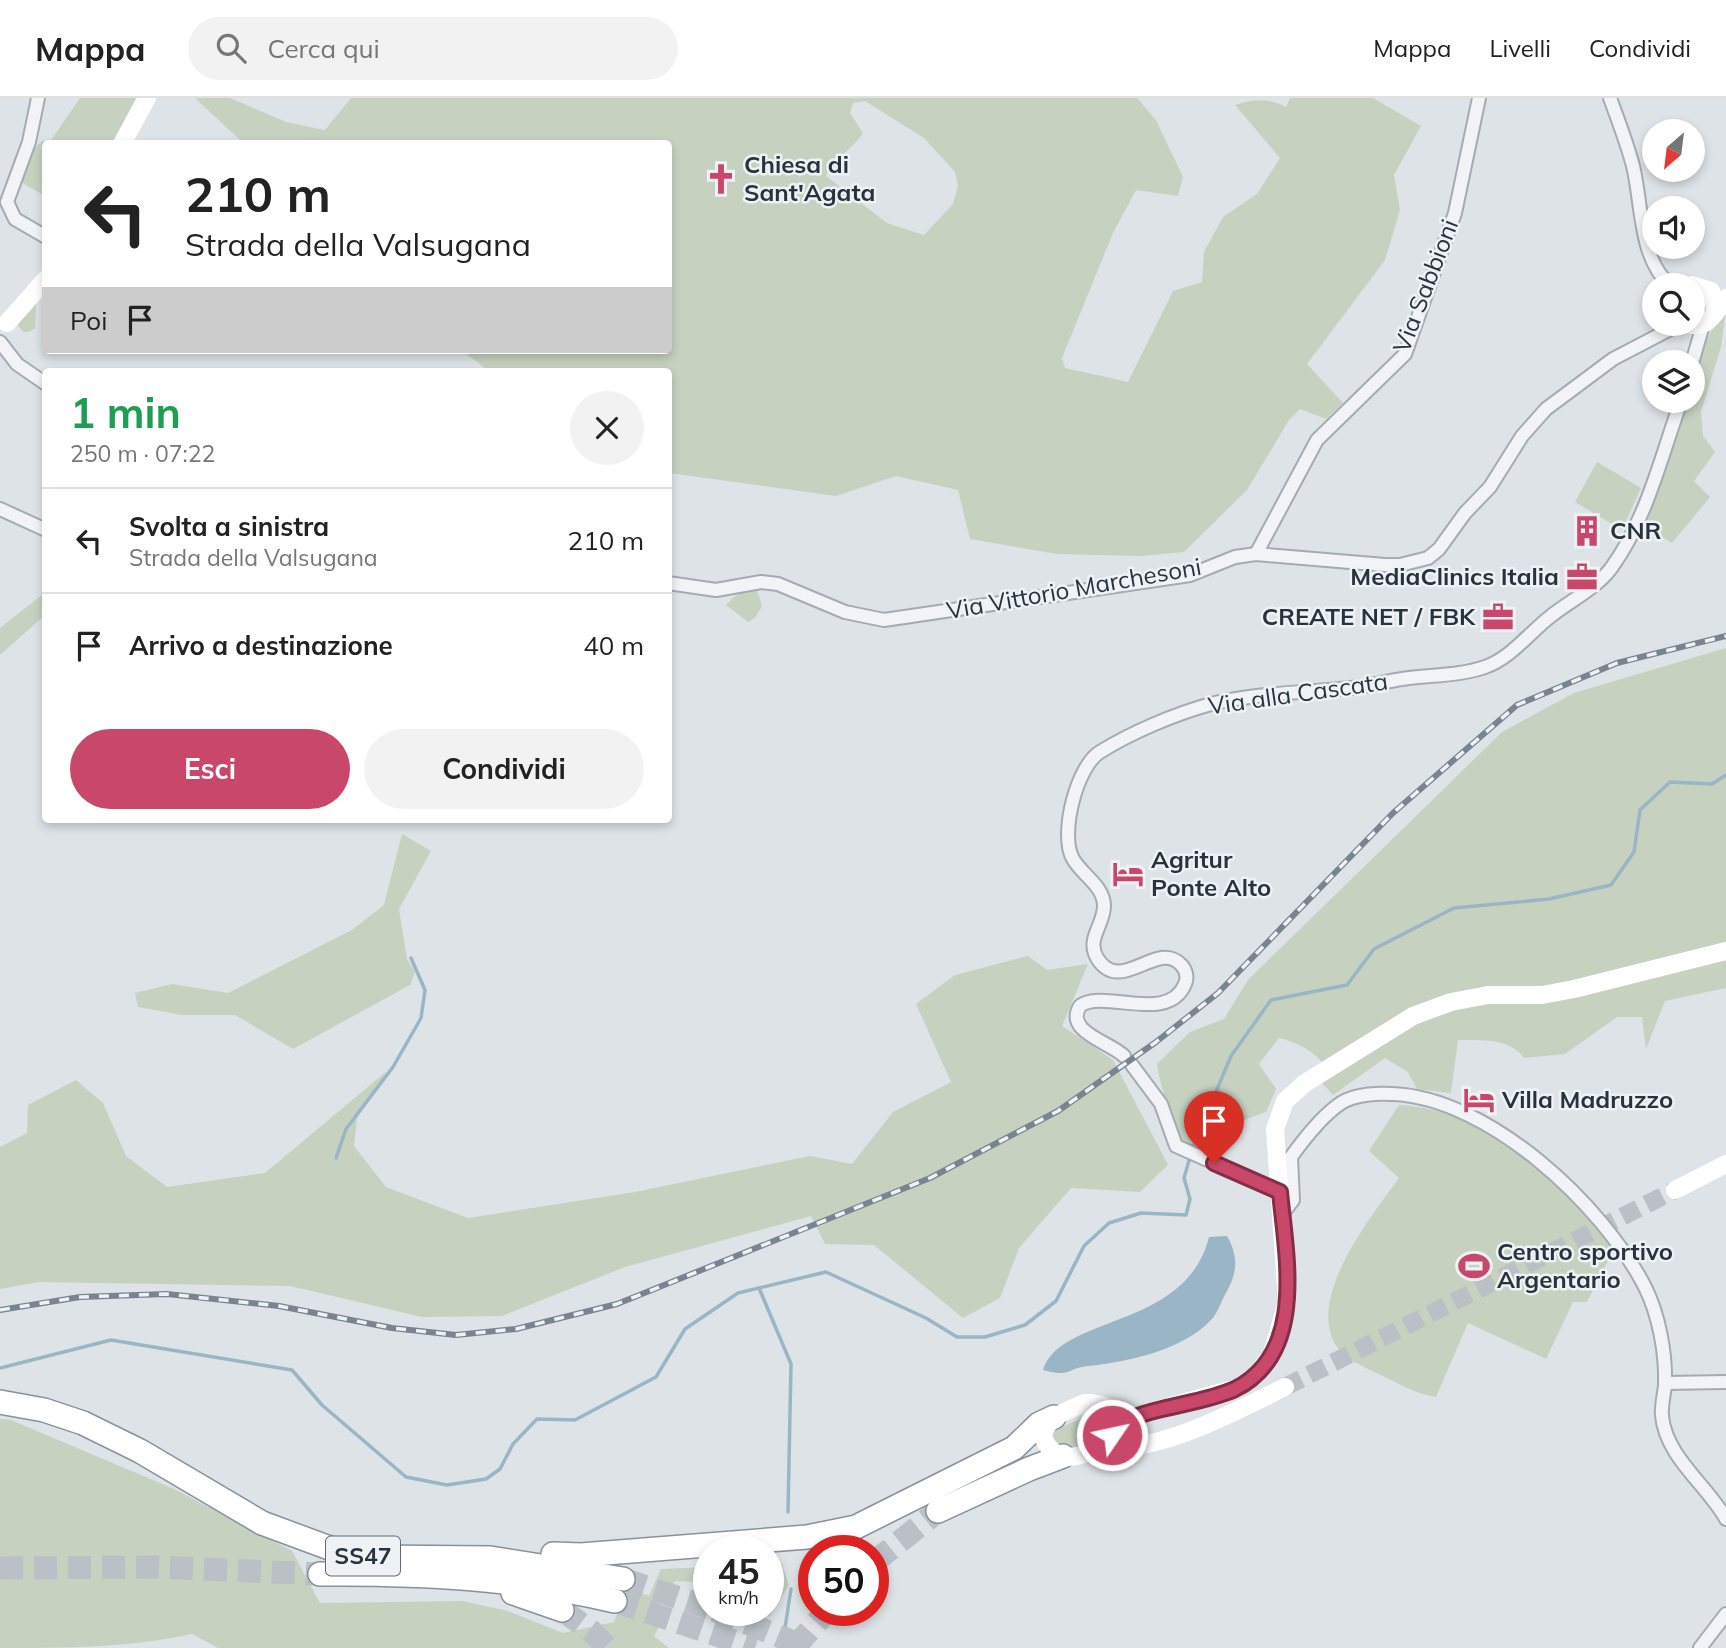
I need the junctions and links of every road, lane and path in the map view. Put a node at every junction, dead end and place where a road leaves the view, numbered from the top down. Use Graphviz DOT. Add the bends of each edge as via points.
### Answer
graph roads {
  1 [pos="38,98"];
  2 [pos="146,98"];
  3 [pos="1479,98"];
  4 [pos="1610,98"];
  5 [pos="124,140"];
  6 [pos="42,235"];
  7 [pos="1659,273"];
  8 [pos="42,283"];
  9 [pos="1726,285"];
  10 [pos="1705,286"];
  11 [pos="1705,290"];
  12 [pos="1721,304"];
  13 [pos="1705,316"];
  14 [pos="3,325"];
  15 [pos="1657,336"];
  16 [pos="0,342"];
  17 [pos="42,381"];
  18 [pos="1677,413"];
  19 [pos="0,509"];
  20 [pos="42,528"];
  21 [pos="1256,554"];
  22 [pos="672,584"];
  23 [pos="1726,951"];
  24 [pos="1726,1164"];
  25 [pos="1675,1190"];
  26 [pos="1281,1201"];
  27 [pos="1726,1382"];
  28 [pos="1665,1383"];
  29 [pos="1285,1388"];
  30 [pos="0,1402"];
  31 [pos="1106,1407"];
  32 [pos="1146,1413"];
  33 [pos="1054,1417"];
  34 [pos="1115,1429"];
  35 [pos="1162,1441"];
  36 [pos="1096,1450"];
  37 [pos="1063,1457"];
  38 [pos="938,1511"];
  39 [pos="1726,1519"];
  40 [pos="488,1569"];
  41 [pos="320,1574"];
  42 [pos="619,1590"];
  43 [pos="562,1610"];
  44 [pos="1726,1614"];
  45 [pos="1700,1648"];
  1 -- 6 [label="street" via="29,142 7,202 15,219"];
  2 -- 5 [label="main road"];
  3 -- 21 [label="street, Via Sabbioni" via="1455,213 1405,354 1317,440"];
  4 -- 7 [label="street" via="1632,162"];
  8 -- 14 [label="main road"];
  9 -- 10 [label="main road"];
  11 -- 12 [label="main road"];
  12 -- 13 [label="main road"];
  15 -- 21 [label="street, Via Vittorio Marchesoni" via="1613,359 1546,409 1522,436 1490,487 1428,558 1385,565"];
  16 -- 17 [label="street" via="16,364"];
  18 -- 26 [label="street, Via alla Cascata" via="1646,502 1611,570 1500,660 1467,671 1209,705 1127,739 1089,761 1076,788 1069,845 1073,859 1102,898 1103,914 1093,941 1096,955 1115,971 1128,972 1169,958 1186,973 1179,992 1154,1004 1096,999 1080,1006 1075,1016 1078,1026 1132,1065 1161,1104 1173,1142 1182,1150"];
  19 -- 20 [label="street"];
  21 -- 22 [label="street, Via Vittorio Marchesoni" via="1235,557 1190,575 884,620 845,612 778,584 761,582 716,590"];
  23 -- 26 [label="main road" via="1574,989 1542,995 1488,995 1413,1016 1305,1083 1285,1101 1275,1129"];
  24 -- 25 [label="main road"];
  26 -- 28 [label="street" via="1286,1209 1293,1200 1291,1157 1346,1100 1377,1093 1421,1095 1505,1134 1534,1156 1624,1250 1653,1306"];
  26 -- 32 [label="main road" via="1287,1302 1272,1354 1256,1375 1237,1388"];
  27 -- 28 [label="street"];
  28 -- 39 [label="street" via="1662,1417 1672,1447"];
  29 -- 35 [label="main road" via="1208,1425"];
  30 -- 40 [label="highway, SS47" via="65,1417 140,1451 262,1523 343,1553"];
  31 -- 32 [label="main road"];
  31 -- 33 [label="main road" via="1085,1403"];
  31 -- 34 [label="main road"];
  32 -- 34 [label="main road"];
  33 -- 37 [label="main road" via="1043,1436 1050,1450"];
  33 -- 40 [label="highway" via="1038,1424 1014,1448 856,1527 807,1537 581,1555 512,1553"];
  34 -- 35 [label="main road" via="1124,1436"];
  34 -- 36 [label="main road"];
  35 -- 36 [label="main road" via="1127,1450"];
  36 -- 37 [label="main road"];
  37 -- 38 [label="highway"];
  40 -- 41 [label="highway, SS47"];
  40 -- 42 [label="highway, SS47"];
  40 -- 43 [label="highway" via="496,1590"];
  44 -- 45 [label="street"];
}
